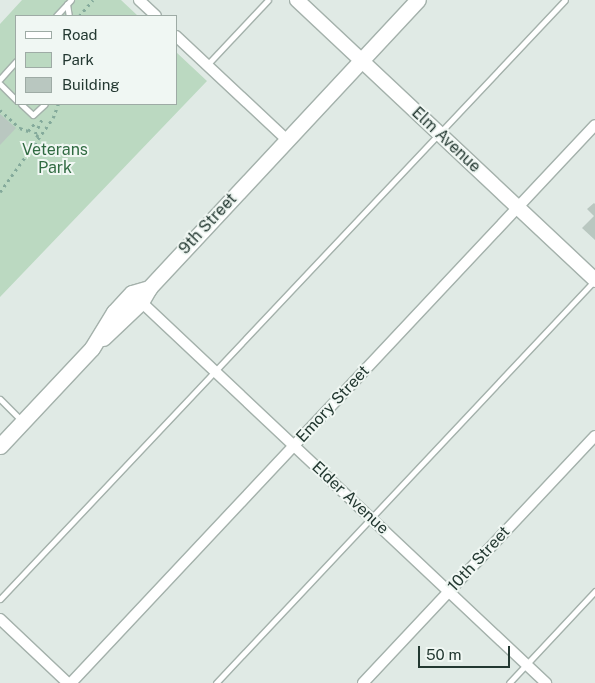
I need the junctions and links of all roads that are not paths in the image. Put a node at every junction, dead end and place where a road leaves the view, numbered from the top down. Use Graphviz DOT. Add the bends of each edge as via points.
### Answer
graph roads {
  1 [pos="139,0"];
  2 [pos="268,0"];
  3 [pos="297,0"];
  4 [pos="418,0"];
  5 [pos="565,0"];
  6 [pos="69,2"];
  7 [pos="57,15"];
  8 [pos="69,15"];
  9 [pos="155,15"];
  10 [pos="178,38"];
  11 [pos="361,60"];
  12 [pos="15,62"];
  13 [pos="207,65"];
  14 [pos="0,79"];
  15 [pos="0,84"];
  16 [pos="15,99"];
  17 [pos="22,105"];
  18 [pos="44,105"];
  19 [pos="595,125"];
  20 [pos="439,133"];
  21 [pos="287,140"];
  22 [pos="518,207"];
  23 [pos="595,280"];
  24 [pos="136,297"];
  25 [pos="215,371"];
  26 [pos="0,399"];
  27 [pos="23,422"];
  28 [pos="595,436"];
  29 [pos="0,446"];
  30 [pos="294,446"];
  31 [pos="370,518"];
  32 [pos="449,591"];
  33 [pos="595,591"];
  34 [pos="0,599"];
  35 [pos="0,619"];
  36 [pos="527,664"];
  37 [pos="70,683"];
  38 [pos="216,683"];
  39 [pos="363,683"];
  40 [pos="509,683"];
  41 [pos="546,683"];
  1 -- 9 [label="street"];
  2 -- 13 [label="lane"];
  3 -- 11 [label="street, Elm Avenue"];
  4 -- 11 [label="main road, 9th Street"];
  5 -- 20 [label="lane"];
  6 -- 7 [label="lane"];
  6 -- 8 [label="lane"];
  10 -- 13 [label="street"];
  11 -- 20 [label="street, Elm Avenue"];
  11 -- 21 [label="main road, 9th Street"];
  12 -- 14 [label="lane"];
  13 -- 21 [label="street"];
  15 -- 16 [label="lane"];
  17 -- 18 [label="lane" via="33,115"];
  19 -- 22 [label="street, Emory Street"];
  20 -- 22 [label="street, Elm Avenue"];
  20 -- 25 [label="lane"];
  21 -- 24 [label="main road, 9th Street" via="149,288"];
  22 -- 23 [label="street, Elm Avenue"];
  22 -- 30 [label="street, Emory Street"];
  23 -- 31 [label="lane"];
  24 -- 25 [label="street, Elder Avenue"];
  24 -- 27 [label="main road" via="114,312 92,348"];
  25 -- 30 [label="street, Elder Avenue"];
  25 -- 34 [label="lane"];
  26 -- 27 [label="lane"];
  27 -- 29 [label="main road"];
  28 -- 32 [label="street, 10th Street"];
  30 -- 31 [label="street, Elder Avenue"];
  30 -- 37 [label="street, Emory Street"];
  31 -- 32 [label="street, Elder Avenue"];
  31 -- 38 [label="lane"];
  32 -- 36 [label="street, Elder Avenue"];
  32 -- 39 [label="street, 10th Street"];
  33 -- 36 [label="lane"];
  35 -- 37 [label="street"];
  36 -- 40 [label="lane"];
  36 -- 41 [label="street, Elder Avenue"];
}
